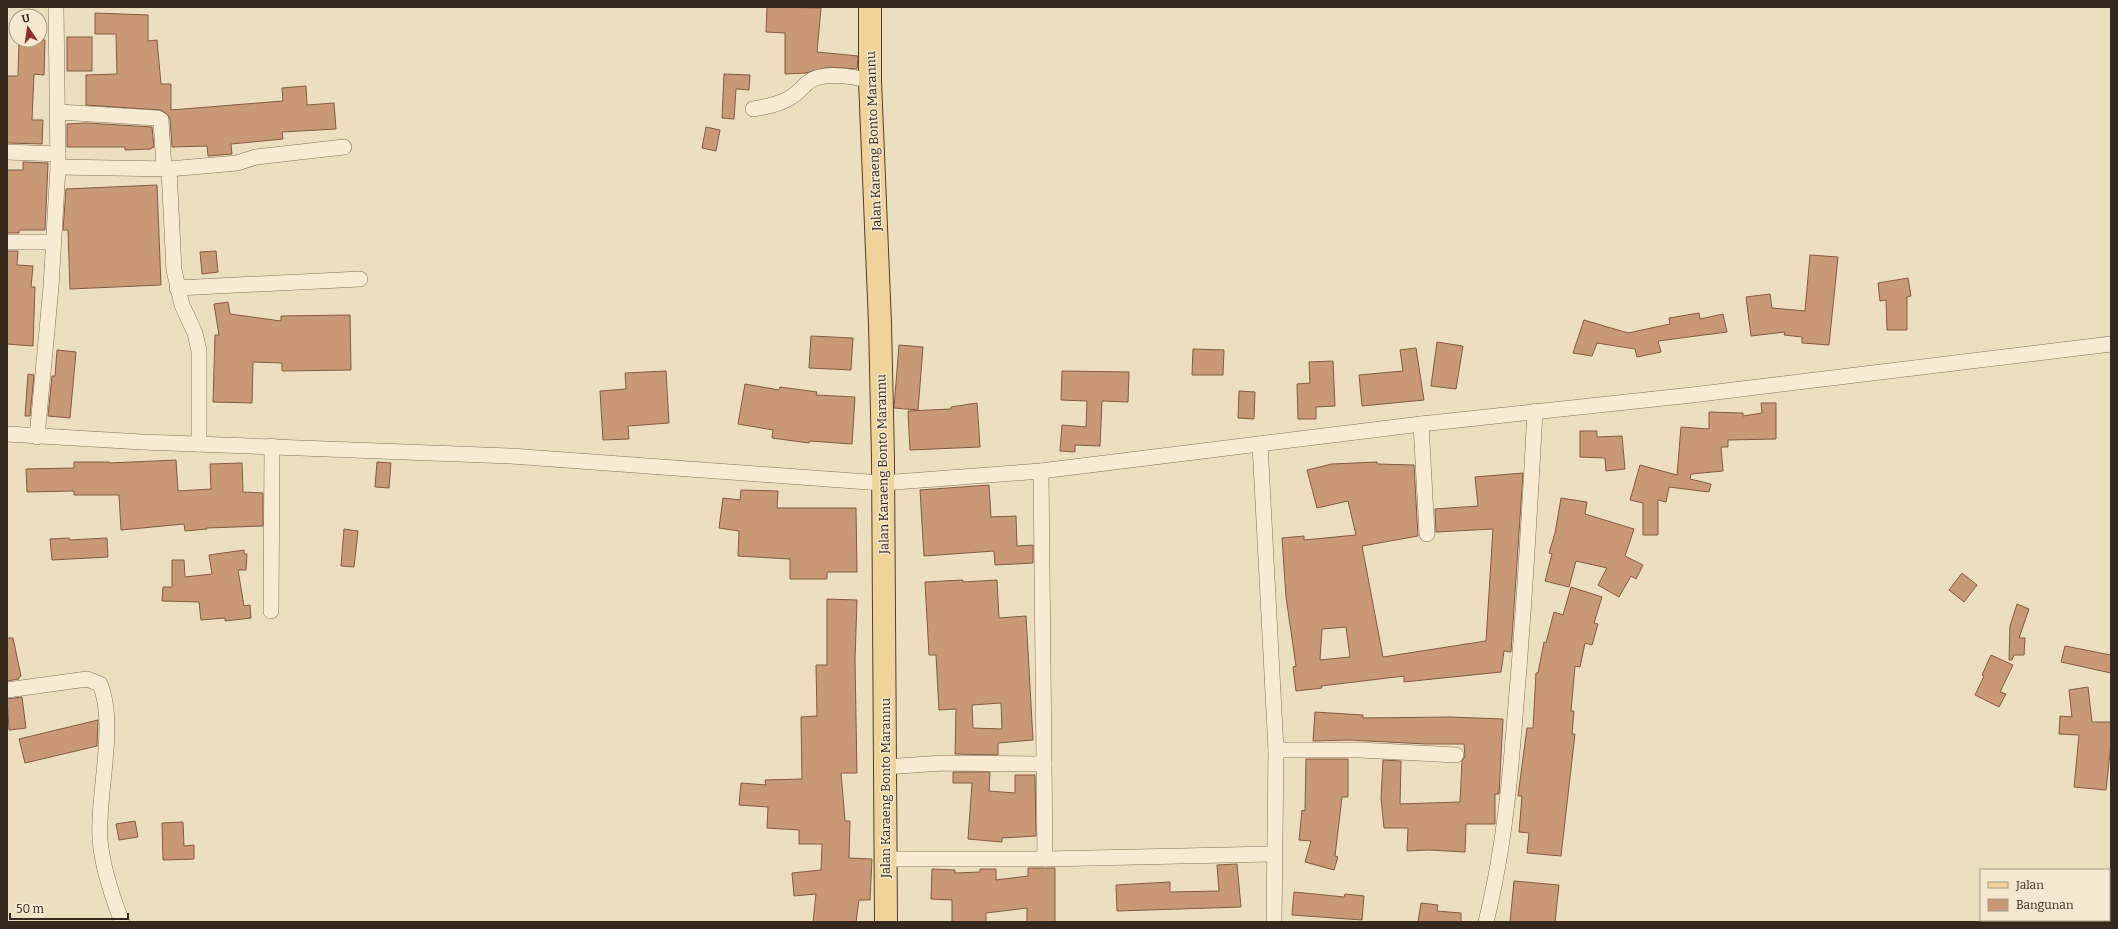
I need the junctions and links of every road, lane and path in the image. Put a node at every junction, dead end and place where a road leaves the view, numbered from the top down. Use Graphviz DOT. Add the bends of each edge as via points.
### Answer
graph roads {
  1 [pos="56,7"];
  2 [pos="870,7"];
  3 [pos="870,81"];
  4 [pos="753,109"];
  5 [pos="59,112"];
  6 [pos="344,147"];
  7 [pos="7,152"];
  8 [pos="58,160"];
  9 [pos="167,169"];
  10 [pos="7,242"];
  11 [pos="53,242"];
  12 [pos="360,279"];
  13 [pos="177,288"];
  14 [pos="2111,344"];
  15 [pos="1535,411"];
  16 [pos="1421,424"];
  17 [pos="7,434"];
  18 [pos="37,437"];
  19 [pos="199,444"];
  20 [pos="1260,444"];
  21 [pos="272,446"];
  22 [pos="1041,470"];
  23 [pos="882,482"];
  24 [pos="1427,534"];
  25 [pos="271,611"];
  26 [pos="7,690"];
  27 [pos="1276,750"];
  28 [pos="1456,754"];
  29 [pos="1044,764"];
  30 [pos="884,767"];
  31 [pos="1273,854"];
  32 [pos="886,859"];
  33 [pos="1045,859"];
  34 [pos="122,922"];
  35 [pos="886,922"];
  36 [pos="1274,922"];
  37 [pos="1486,922"];
  1 -- 5 [label="street"];
  2 -- 3 [label="main road, Jalan Karaeng Bonto Marannu"];
  3 -- 4 [label="street" via="841,76 816,78 789,99"];
  3 -- 23 [label="main road, Jalan Karaeng Bonto Marannu" via="880,322"];
  5 -- 8 [label="street"];
  5 -- 9 [label="street" via="161,120"];
  6 -- 9 [label="street" via="256,157 237,163"];
  7 -- 8 [label="street"];
  8 -- 9 [label="street"];
  8 -- 11 [label="street"];
  9 -- 13 [label="street"];
  10 -- 11 [label="street"];
  11 -- 18 [label="street"];
  12 -- 13 [label="street"];
  13 -- 19 [label="street" via="199,351"];
  14 -- 15 [label="street" via="1692,395"];
  15 -- 16 [label="street"];
  15 -- 37 [label="street" via="1526,580 1510,782 1506,819"];
  16 -- 20 [label="street"];
  16 -- 24 [label="street"];
  17 -- 18 [label="street"];
  18 -- 19 [label="street"];
  19 -- 21 [label="street"];
  20 -- 22 [label="street"];
  20 -- 27 [label="street"];
  21 -- 23 [label="street" via="511,456"];
  21 -- 25 [label="street"];
  22 -- 23 [label="street"];
  22 -- 29 [label="street"];
  23 -- 30 [label="main road, Jalan Karaeng Bonto Marannu" via="885,618"];
  26 -- 34 [label="street" via="87,679 100,684 105,704 106,737 100,840 104,863"];
  27 -- 28 [label="street"];
  27 -- 31 [label="street"];
  29 -- 30 [label="street" via="943,763"];
  29 -- 33 [label="street"];
  30 -- 32 [label="main road, Jalan Karaeng Bonto Marannu"];
  31 -- 33 [label="street"];
  31 -- 36 [label="street"];
  32 -- 33 [label="street"];
  32 -- 35 [label="main road, Jalan Karaeng Bonto Marannu"];
}
